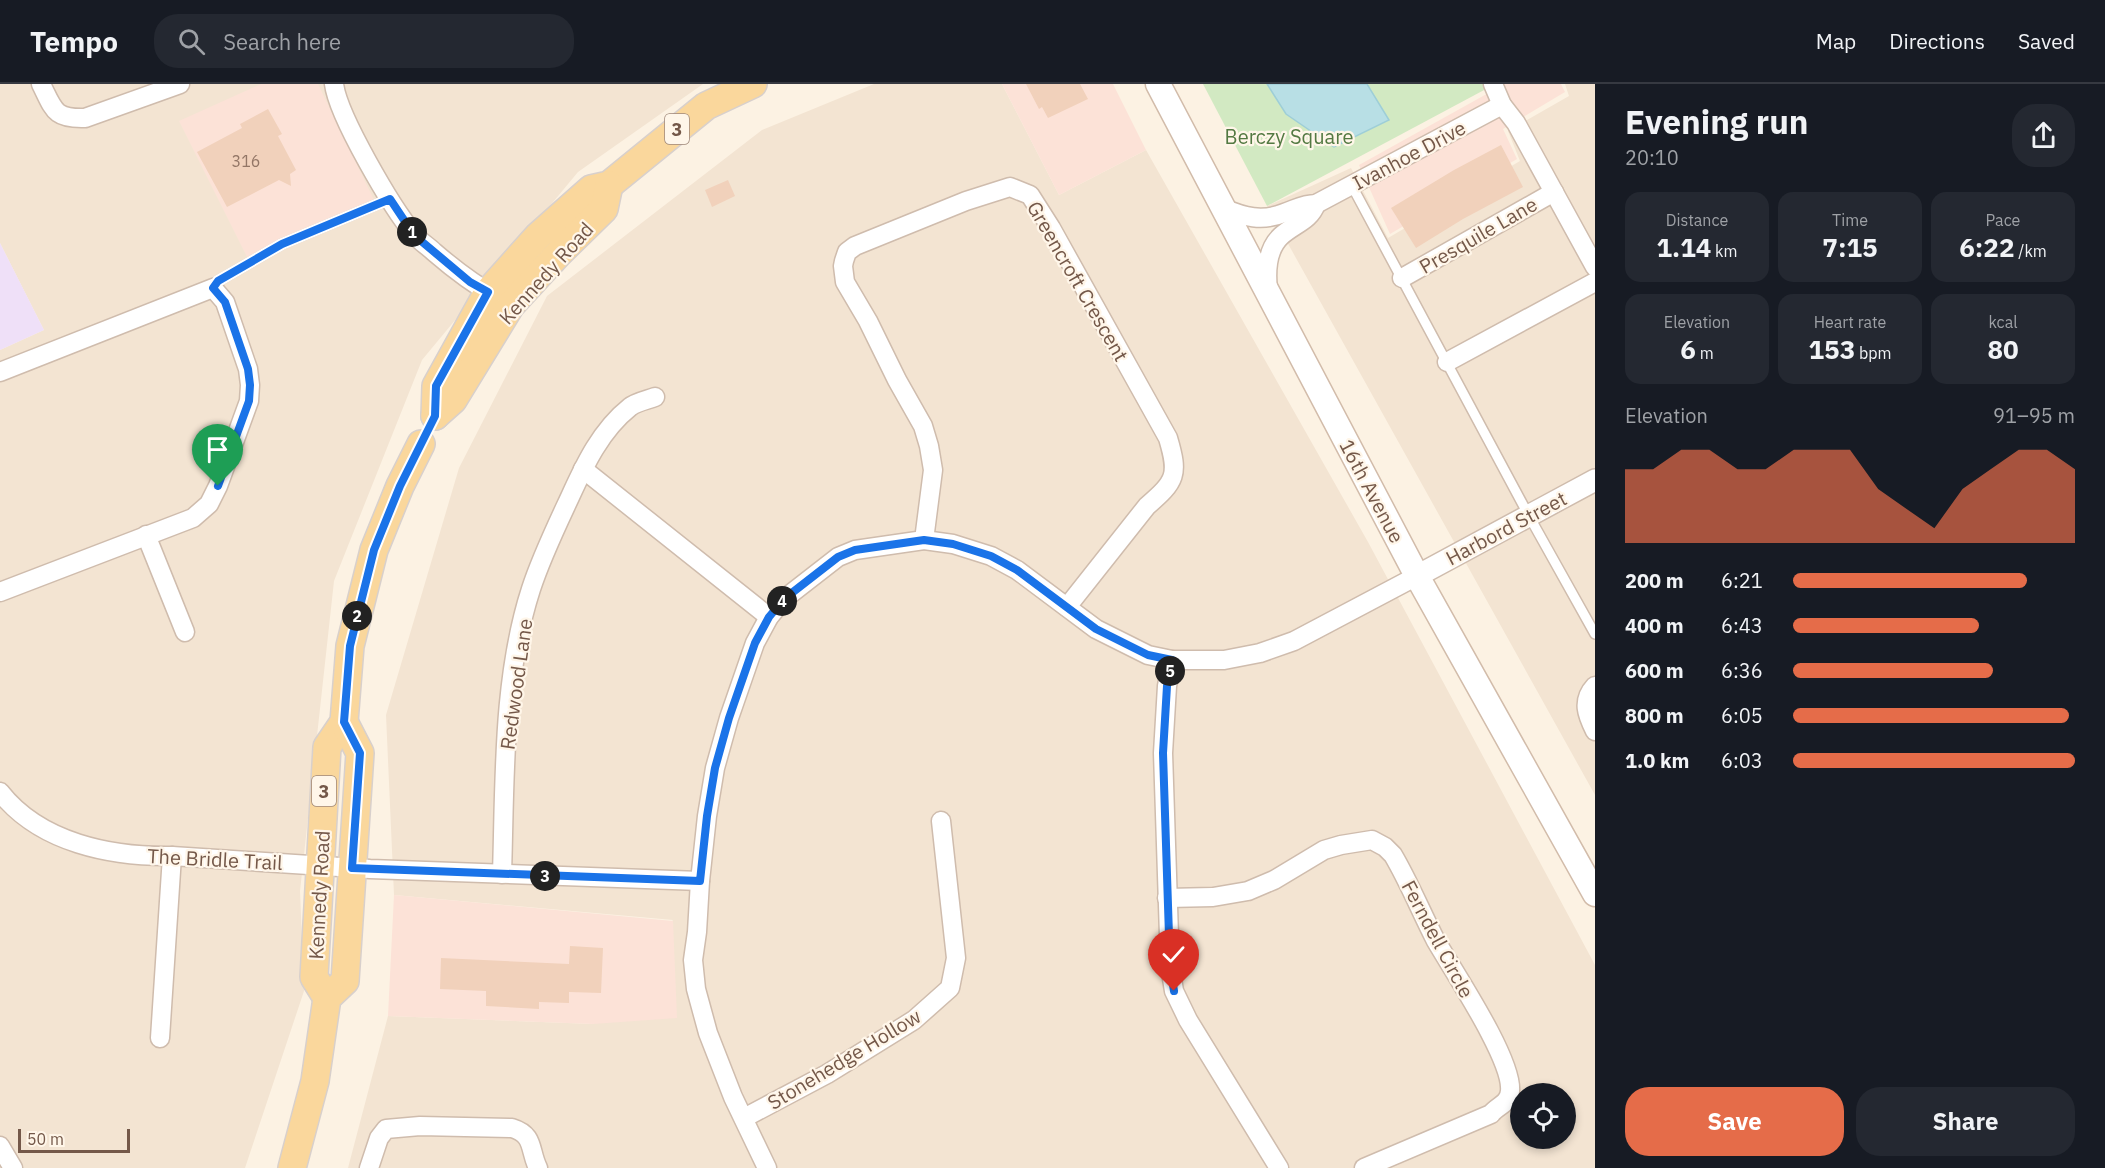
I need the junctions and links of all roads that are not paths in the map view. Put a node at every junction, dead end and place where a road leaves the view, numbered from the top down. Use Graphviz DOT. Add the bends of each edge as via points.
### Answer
graph roads {
  1 [pos="41,84"];
  2 [pos="180,84"];
  3 [pos="334,84"];
  4 [pos="753,84"];
  5 [pos="1158,84"];
  6 [pos="1493,84"];
  7 [pos="1502,105"];
  8 [pos="1352,186"];
  9 [pos="1554,192"];
  10 [pos="390,199"];
  11 [pos="1316,204"];
  12 [pos="1223,208"];
  13 [pos="1595,267"];
  14 [pos="1402,278"];
  15 [pos="1595,282"];
  16 [pos="213,288"];
  17 [pos="1269,296"];
  18 [pos="499,299"];
  19 [pos="1447,363"];
  20 [pos="0,372"];
  21 [pos="655,397"];
  22 [pos="435,416"];
  23 [pos="421,444"];
  24 [pos="583,469"];
  25 [pos="1595,480"];
  26 [pos="1529,516"];
  27 [pos="146,535"];
  28 [pos="924,540"];
  29 [pos="1417,576"];
  30 [pos="0,592"];
  31 [pos="1066,607"];
  32 [pos="769,617"];
  33 [pos="185,632"];
  34 [pos="1595,634"];
  35 [pos="1172,660"];
  36 [pos="1595,686"];
  37 [pos="344,722"];
  38 [pos="1595,731"];
  39 [pos="0,792"];
  40 [pos="941,821"];
  41 [pos="172,856"];
  42 [pos="320,864"];
  43 [pos="352,868"];
  44 [pos="502,874"];
  45 [pos="700,881"];
  46 [pos="1595,894"];
  47 [pos="1167,898"];
  48 [pos="327,998"];
  49 [pos="160,1038"];
  50 [pos="744,1118"];
  51 [pos="0,1146"];
  52 [pos="13,1168"];
  53 [pos="292,1168"];
  54 [pos="369,1168"];
  55 [pos="538,1168"];
  56 [pos="767,1168"];
  57 [pos="1279,1168"];
  58 [pos="1365,1168"];
  1 -- 2 [label="street" via="54,110 69,119 85,118"];
  3 -- 10 [label="street" via="353,134"];
  4 -- 18 [label="main road, Kennedy Road / 3" via="706,106 609,185 591,189 538,236"];
  5 -- 12 [label="main road, 16th Avenue"];
  6 -- 7 [label="street"];
  7 -- 8 [label="street, Ivanhoe Drive"];
  7 -- 9 [label="street"];
  8 -- 11 [label="street, Ivanhoe Drive"];
  8 -- 14 [label="lane"];
  9 -- 13 [label="street"];
  9 -- 14 [label="street, Presquile Lane"];
  10 -- 16 [label="lane" via="282,244 218,281"];
  10 -- 18 [label="street" via="414,235 470,282"];
  11 -- 12 [label="street, Ivanhoe Drive" via="1303,204 1265,218 1247,218"];
  11 -- 17 [label="street, Ivanhoe Drive" via="1312,214 1281,236 1270,254"];
  12 -- 17 [label="main road, 16th Avenue"];
  14 -- 19 [label="lane"];
  15 -- 19 [label="street"];
  16 -- 20 [label="street"];
  16 -- 27 [label="street" via="225,302 248,369 249,401 209,504 193,518"];
  17 -- 29 [label="main road, 16th Avenue"];
  18 -- 22 [label="main road, Kennedy Road / 3" via="436,386"];
  19 -- 26 [label="lane"];
  21 -- 24 [label="street, Redwood Lane" via="631,406 618,418 595,446"];
  22 -- 23 [label="main road, Kennedy Road / 3"];
  23 -- 37 [label="main road, Kennedy Road / 3" via="374,550 350,646"];
  24 -- 32 [label="street"];
  24 -- 44 [label="street, Redwood Lane" via="531,590 518,645 506,764"];
  25 -- 26 [label="street, Harbord Street"];
  26 -- 29 [label="street, Harbord Street"];
  26 -- 34 [label="lane"];
  27 -- 30 [label="street"];
  27 -- 33 [label="street"];
  28 -- 31 [label="street" via="991,556 1017,570"];
  28 -- 31 [label="street, Greencroft Crescent" via="933,470 923,426 845,282 843,266 847,252 855,246 1010,187 1029,195 1051,228 1168,438 1175,469 1163,492 1147,506"];
  28 -- 32 [label="street" via="855,550 838,557 784,599"];
  29 -- 35 [label="street" via="1294,641 1260,654 1224,660"];
  29 -- 46 [label="main road, 16th Avenue"];
  31 -- 35 [label="street" via="1096,629 1148,655"];
  32 -- 45 [label="street" via="746,668 715,768"];
  35 -- 47 [label="street" via="1163,753"];
  36 -- 38 [label="street" via="1586,704"];
  37 -- 42 [label="main road, Kennedy Road / 3" via="327,747"];
  37 -- 43 [label="main road, Kennedy Road / 3" via="360,753"];
  39 -- 41 [label="street, The Bridle Trail" via="41,828 66,838 114,852"];
  40 -- 50 [label="street, Stonehedge Hollow" via="956,958 950,988 914,1020 827,1074"];
  41 -- 42 [label="street, The Bridle Trail"];
  41 -- 49 [label="street"];
  42 -- 43 [label="street, The Bridle Trail"];
  42 -- 48 [label="main road, Kennedy Road / 3" via="314,977"];
  43 -- 44 [label="street, The Bridle Trail"];
  43 -- 48 [label="main road, Kennedy Road / 3" via="345,981"];
  44 -- 45 [label="street, The Bridle Trail"];
  45 -- 50 [label="street" via="693,960 696,989 717,1056"];
  47 -- 57 [label="street" via="1174,991"];
  47 -- 58 [label="street, Ferndell Circle" via="1248,891 1324,850 1341,845 1372,840 1393,855 1435,939 1504,1059 1510,1095 1491,1114"];
  48 -- 53 [label="main road" via="315,1081"];
  50 -- 56 [label="street"];
  51 -- 52 [label="street"];
  54 -- 55 [label="street" via="379,1138 386,1130 420,1126 522,1131 530,1141"];
}
